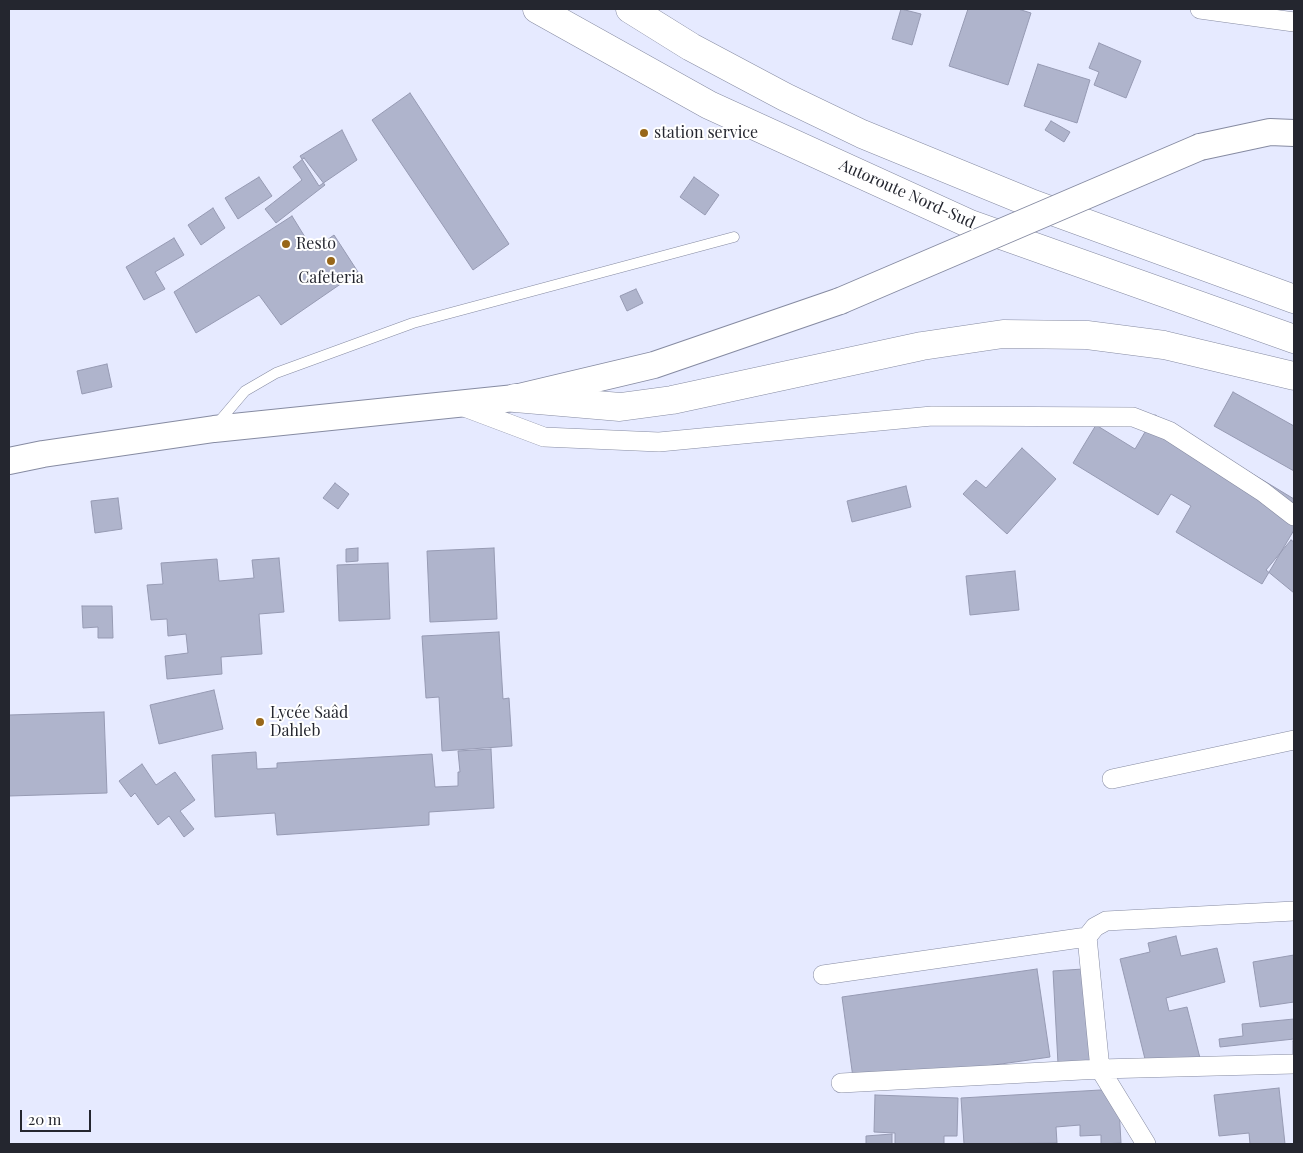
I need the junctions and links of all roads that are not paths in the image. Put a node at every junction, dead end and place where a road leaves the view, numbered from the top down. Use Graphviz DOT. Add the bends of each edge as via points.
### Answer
graph roads {
  1 [pos="537,9"];
  2 [pos="630,9"];
  3 [pos="1200,9"];
  4 [pos="1294,22"];
  5 [pos="1294,133"];
  6 [pos="734,237"];
  7 [pos="1294,299"];
  8 [pos="1294,339"];
  9 [pos="1294,376"];
  10 [pos="515,398"];
  11 [pos="456,404"];
  12 [pos="214,429"];
  13 [pos="9,460"];
  14 [pos="1294,516"];
  15 [pos="1294,740"];
  16 [pos="1112,779"];
  17 [pos="1294,911"];
  18 [pos="1087,937"];
  19 [pos="823,975"];
  20 [pos="1294,1064"];
  21 [pos="1100,1069"];
  22 [pos="841,1083"];
  23 [pos="1146,1144"];
  1 -- 8 [label="highway, Autoroute Nord-Sud" via="710,105 970,224"];
  2 -- 7 [label="highway" via="717,61 862,134 1033,204"];
  3 -- 4 [label="street"];
  5 -- 10 [label="main road, bridge" via="1270,132 1200,147 840,301 654,365"];
  6 -- 12 [label="lane" via="413,323 276,373 245,390"];
  9 -- 10 [label="highway" via="1164,345 1086,335 1003,334 922,346 672,400 620,407"];
  10 -- 11 [label="main road"];
  11 -- 12 [label="main road"];
  11 -- 14 [label="street" via="544,437 659,442 932,416 1133,417 1169,431"];
  12 -- 13 [label="main road"];
  15 -- 16 [label="street"];
  17 -- 18 [label="street" via="1106,921"];
  18 -- 19 [label="street"];
  18 -- 21 [label="street"];
  20 -- 21 [label="street"];
  21 -- 22 [label="street"];
  21 -- 23 [label="street"];
}
